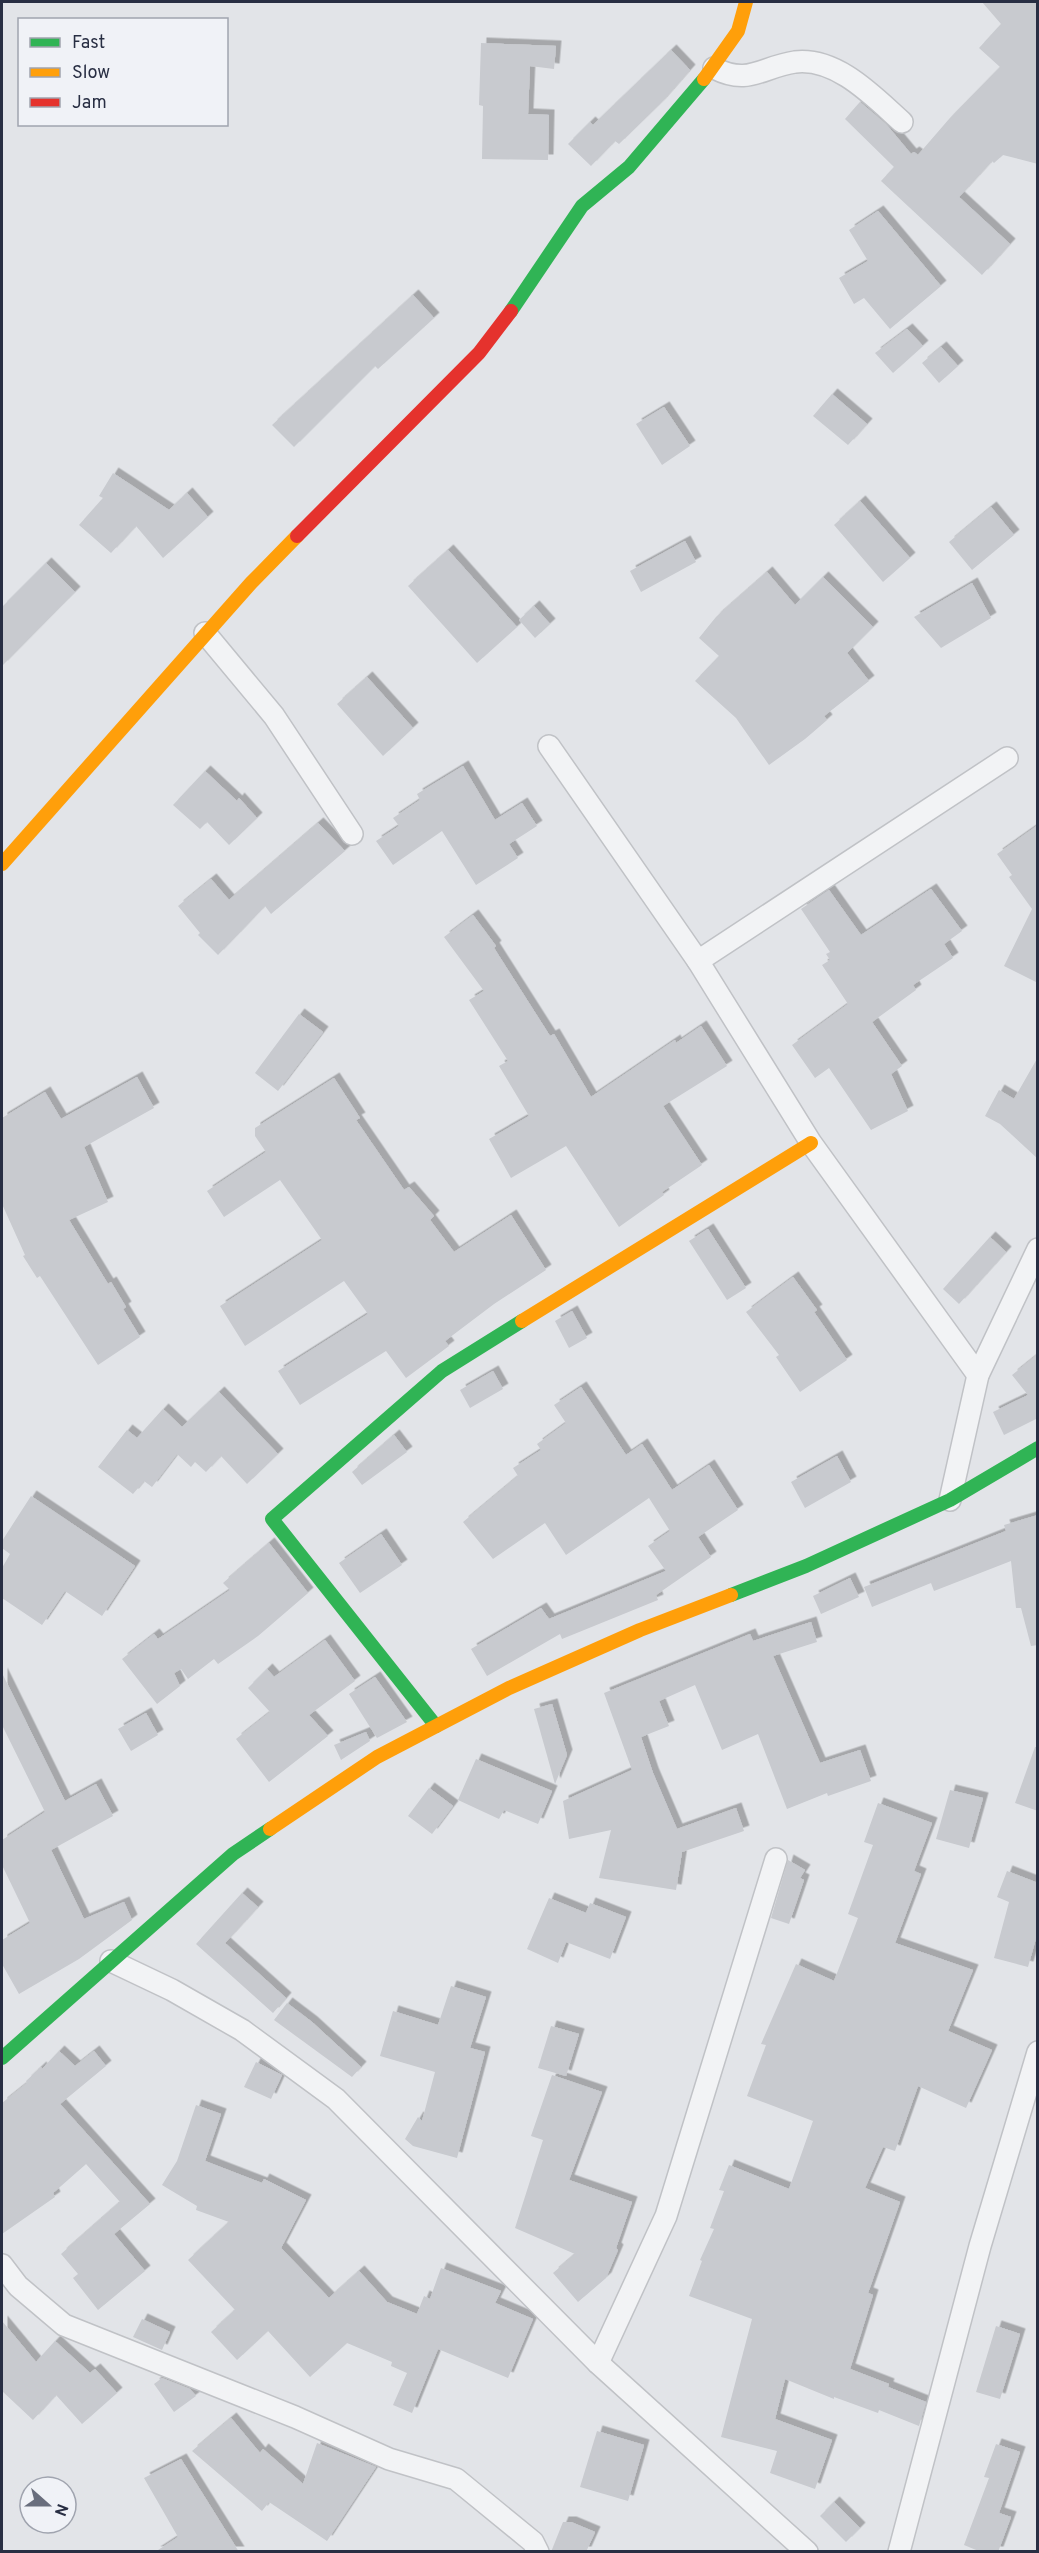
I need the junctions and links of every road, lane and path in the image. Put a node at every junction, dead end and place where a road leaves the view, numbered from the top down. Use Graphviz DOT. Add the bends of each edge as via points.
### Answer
graph roads {
  1 [pos="746,2"];
  2 [pos="714,68"];
  3 [pos="902,122"];
  4 [pos="205,633"];
  5 [pos="549,746"];
  6 [pos="1007,758"];
  7 [pos="352,834"];
  8 [pos="2,864"];
  9 [pos="698,961"];
  10 [pos="811,1143"];
  11 [pos="1038,1249"];
  12 [pos="978,1375"];
  13 [pos="1038,1449"];
  14 [pos="950,1500"];
  15 [pos="436,1726"];
  16 [pos="776,1859"];
  17 [pos="111,1961"];
  18 [pos="1038,2052"];
  19 [pos="2,2058"];
  20 [pos="2,2265"];
  21 [pos="598,2363"];
  22 [pos="538,2552"];
  23 [pos="807,2552"];
  24 [pos="899,2552"];
  1 -- 2 [label="street" via="738,31"];
  2 -- 3 [label="street" via="741,77 795,62 816,64 854,81"];
  2 -- 4 [label="street" via="630,167 582,206 479,352"];
  4 -- 7 [label="street" via="274,716"];
  4 -- 8 [label="street"];
  5 -- 9 [label="street"];
  6 -- 9 [label="street"];
  9 -- 10 [label="street"];
  10 -- 12 [label="street"];
  10 -- 15 [label="street" via="442,1371 272,1519"];
  11 -- 12 [label="street"];
  12 -- 14 [label="street"];
  13 -- 14 [label="street"];
  14 -- 15 [label="street" via="806,1566 640,1630 509,1688"];
  15 -- 17 [label="street" via="377,1757 233,1854"];
  16 -- 21 [label="street" via="666,2216"];
  17 -- 19 [label="street"];
  17 -- 21 [label="street" via="242,2030 336,2099"];
  18 -- 24 [label="street" via="980,2246"];
  20 -- 22 [label="street" via="18,2286 64,2325 389,2459 456,2479 533,2542"];
  21 -- 23 [label="street"];
}
